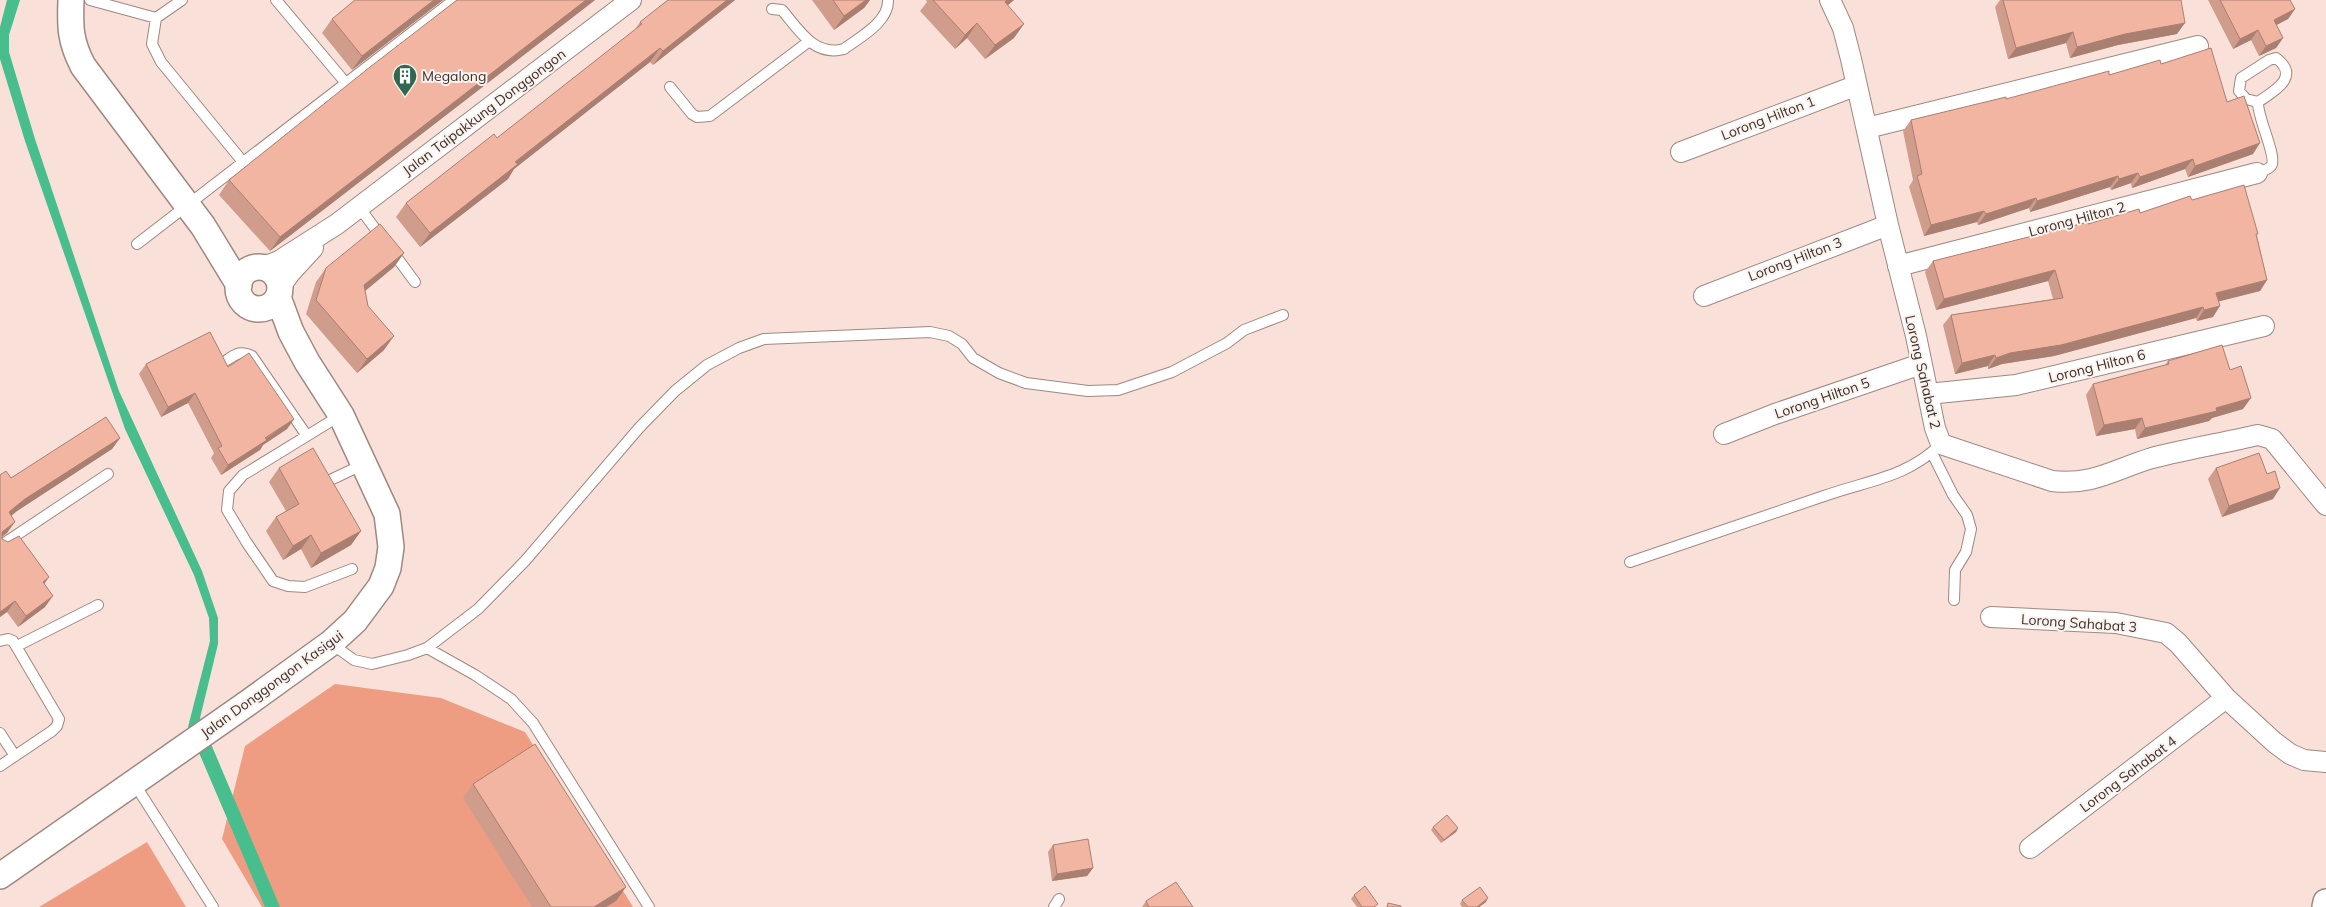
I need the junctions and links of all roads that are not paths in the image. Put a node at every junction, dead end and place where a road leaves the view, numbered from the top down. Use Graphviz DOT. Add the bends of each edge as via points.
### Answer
graph roads {
  1 [pos="71,0"];
  2 [pos="90,0"];
  3 [pos="182,0"];
  4 [pos="276,0"];
  5 [pos="454,0"];
  6 [pos="631,0"];
  7 [pos="888,0"];
  8 [pos="1830,0"];
  9 [pos="103,1"];
  10 [pos="772,9"];
  11 [pos="156,18"];
  12 [pos="808,42"];
  13 [pos="2198,46"];
  14 [pos="345,82"];
  15 [pos="1855,86"];
  16 [pos="670,87"];
  17 [pos="2258,102"];
  18 [pos="1867,128"];
  19 [pos="1682,152"];
  20 [pos="244,162"];
  21 [pos="2257,173"];
  22 [pos="187,205"];
  23 [pos="359,207"];
  24 [pos="337,224"];
  25 [pos="1888,225"];
  26 [pos="137,244"];
  27 [pos="1898,266"];
  28 [pos="250,274"];
  29 [pos="415,282"];
  30 [pos="279,292"];
  31 [pos="1704,296"];
  32 [pos="253,308"];
  33 [pos="1283,316"];
  34 [pos="2264,326"];
  35 [pos="226,360"];
  36 [pos="307,362"];
  37 [pos="1922,364"];
  38 [pos="1928,394"];
  39 [pos="341,415"];
  40 [pos="1724,434"];
  41 [pos="307,436"];
  42 [pos="1937,448"];
  43 [pos="365,464"];
  44 [pos="108,474"];
  45 [pos="324,483"];
  46 [pos="2326,505"];
  47 [pos="0,546"];
  48 [pos="1630,562"];
  49 [pos="352,569"];
  50 [pos="1954,600"];
  51 [pos="98,605"];
  52 [pos="1991,617"];
  53 [pos="0,641"];
  54 [pos="331,643"];
  55 [pos="17,646"];
  56 [pos="427,648"];
  57 [pos="2226,698"];
  58 [pos="0,733"];
  59 [pos="15,756"];
  60 [pos="2326,762"];
  61 [pos="0,766"];
  62 [pos="134,783"];
  63 [pos="2030,848"];
  64 [pos="0,876"];
  65 [pos="2326,902"];
  66 [pos="213,907"];
  67 [pos="650,907"];
  68 [pos="2325,907"];
  1 -- 22 [label="street" via="70,32 83,66"];
  2 -- 9 [label="lane"];
  3 -- 11 [label="lane"];
  4 -- 14 [label="lane"];
  5 -- 14 [label="lane"];
  6 -- 23 [label="street, Jalan Taipakkung Donggongon"];
  7 -- 12 [label="lane" via="887,12 879,22 844,49 823,49"];
  8 -- 15 [label="street, Lorong Sahabat 2" via="1843,28"];
  9 -- 11 [label="lane"];
  10 -- 12 [label="lane" via="782,10"];
  11 -- 20 [label="lane" via="152,44 161,62"];
  12 -- 16 [label="lane" via="710,116 692,114"];
  13 -- 18 [label="street"];
  14 -- 20 [label="lane"];
  15 -- 18 [label="street, Lorong Sahabat 2"];
  15 -- 19 [label="street, Lorong Hilton 1"];
  17 -- 17 [label="lane" via="2246,99 2239,91 2241,78 2276,58 2286,69 2286,77 2279,87"];
  17 -- 21 [label="lane" via="2257,112 2273,162"];
  18 -- 25 [label="street, Lorong Sahabat 2"];
  20 -- 22 [label="lane"];
  21 -- 27 [label="street, Lorong Hilton 2"];
  22 -- 26 [label="lane"];
  22 -- 28 [label="street"];
  23 -- 24 [label="street, Jalan Taipakkung Donggongon"];
  23 -- 29 [label="lane"];
  24 -- 28 [label="street, Jalan Taipakkung Donggongon" via="279,261"];
  24 -- 30 [label="street, Jalan Taipakkung Donggongon" via="301,260"];
  25 -- 27 [label="street, Lorong Sahabat 2"];
  25 -- 31 [label="street, Lorong Hilton 3"];
  27 -- 37 [label="street, Lorong Sahabat 2"];
  28 -- 30 [label="street" via="266,269 276,276"];
  28 -- 32 [label="street" via="240,296 247,306"];
  30 -- 32 [label="street" via="275,302 264,308"];
  30 -- 36 [label="street" via="290,332"];
  32 -- 36 [label="street"];
  33 -- 56 [label="lane" via="1244,330 1227,343 1172,372 1118,390 1088,391 1026,383 998,373 973,358 962,344 949,336 930,332 764,339 739,348 707,365 657,408 526,561 478,609"];
  34 -- 38 [label="street, Lorong Hilton 6" via="2016,385"];
  35 -- 41 [label="lane" via="237,353 252,356"];
  36 -- 39 [label="street, Jalan Donggongon Kasigui"];
  37 -- 38 [label="street, Lorong Sahabat 2"];
  37 -- 40 [label="street, Lorong Hilton 5"];
  38 -- 42 [label="street, Lorong Sahabat 2"];
  39 -- 41 [label="lane"];
  39 -- 43 [label="street, Jalan Donggongon Kasigui"];
  41 -- 49 [label="lane" via="243,475 229,491 227,510 273,581 288,586 305,586"];
  42 -- 46 [label="street, Lorong Sahabat 2" via="2052,481 2070,483 2104,477 2152,458 2258,435 2272,439"];
  42 -- 48 [label="lane" via="1908,470"];
  42 -- 50 [label="lane" via="1953,495 1967,515 1970,529 1966,552 1956,570"];
  43 -- 45 [label="lane"];
  43 -- 54 [label="street, Jalan Donggongon Kasigui" via="387,514 391,548 388,568 381,586 355,621"];
  44 -- 47 [label="lane"];
  51 -- 55 [label="lane"];
  52 -- 57 [label="street, Lorong Sahabat 3" via="2116,623 2166,633"];
  53 -- 55 [label="lane" via="8,639"];
  54 -- 56 [label="lane" via="354,660 372,664"];
  54 -- 62 [label="street, Jalan Donggongon Kasigui"];
  55 -- 59 [label="lane" via="59,719 52,731"];
  56 -- 67 [label="lane" via="512,699 533,723"];
  57 -- 60 [label="street, Lorong Sahabat 3" via="2290,754 2304,760"];
  57 -- 63 [label="street, Lorong Sahabat 4"];
  58 -- 59 [label="lane"];
  59 -- 61 [label="lane"];
  62 -- 64 [label="street, Jalan Donggongon Kasigui"];
  62 -- 66 [label="lane"];
  65 -- 68 [label="street"];
}
